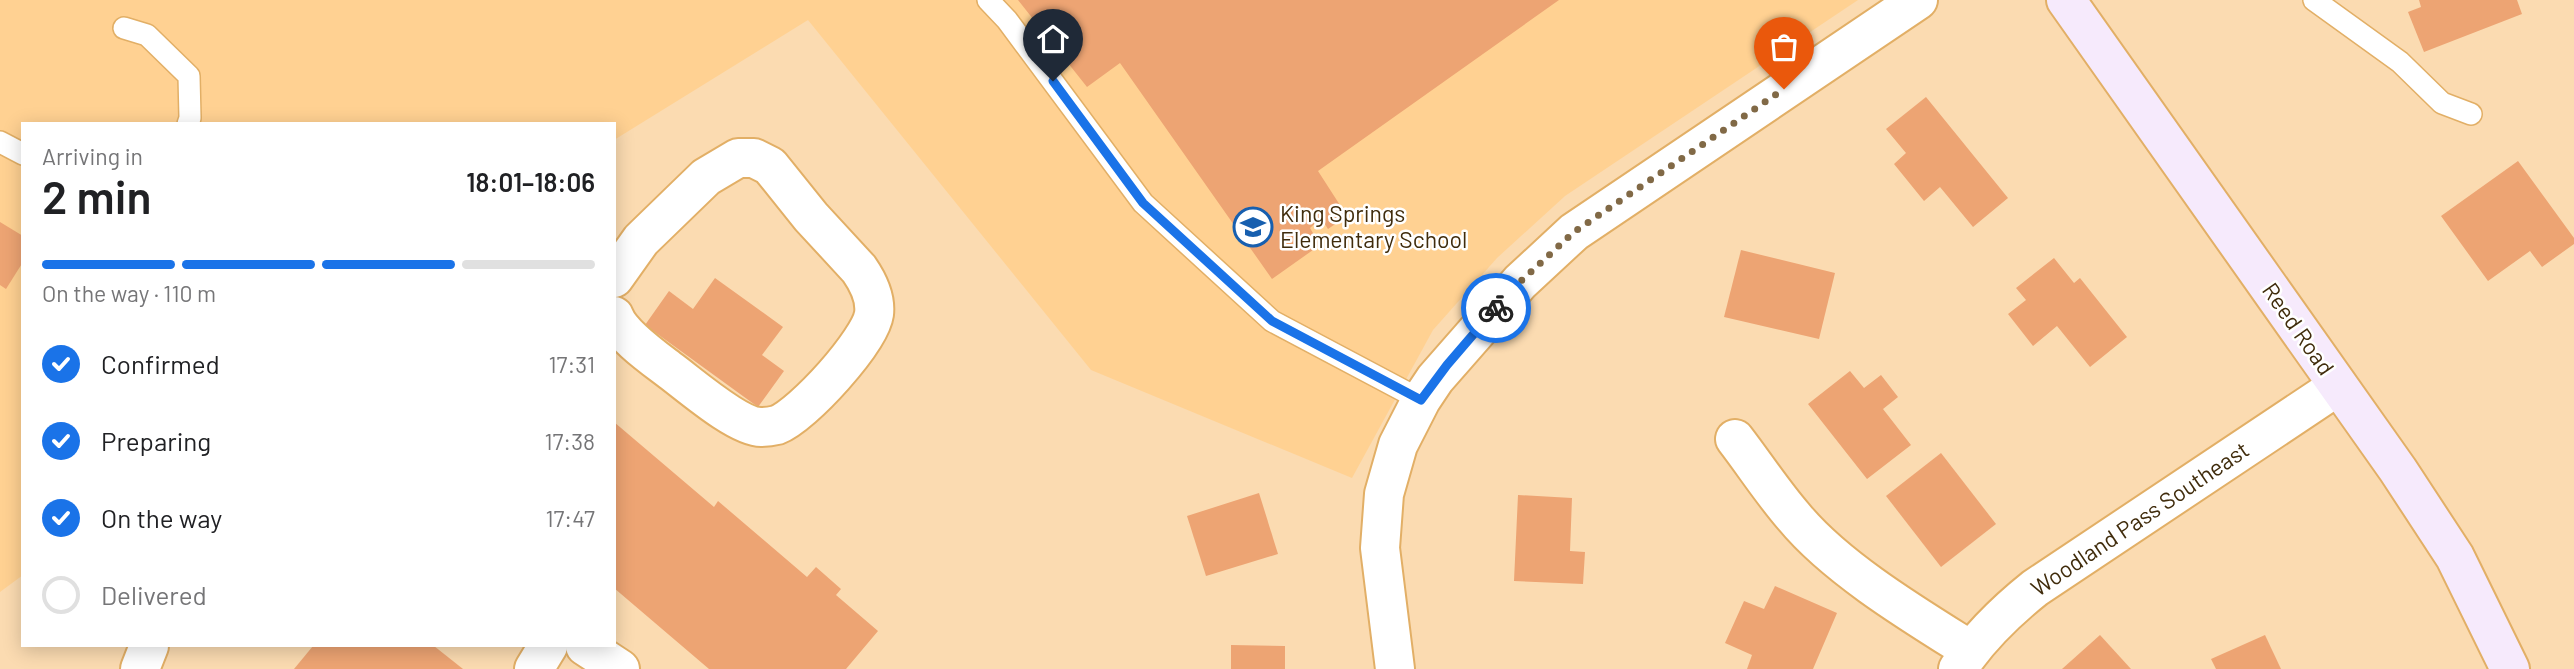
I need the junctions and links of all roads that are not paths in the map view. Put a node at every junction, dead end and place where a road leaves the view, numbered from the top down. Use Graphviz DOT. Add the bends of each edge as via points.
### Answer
graph roads {
  1 [pos="988,0"];
  2 [pos="1918,0"];
  3 [pos="2067,0"];
  4 [pos="2314,0"];
  5 [pos="124,28"];
  6 [pos="2471,114"];
  7 [pos="189,122"];
  8 [pos="0,142"];
  9 [pos="21,154"];
  10 [pos="616,275"];
  11 [pos="616,322"];
  12 [pos="2338,386"];
  13 [pos="1421,400"];
  14 [pos="1735,439"];
  15 [pos="149,647"];
  16 [pos="547,647"];
  17 [pos="587,647"];
  18 [pos="1964,660"];
  19 [pos="140,669"];
  20 [pos="534,669"];
  21 [pos="620,669"];
  22 [pos="1395,669"];
  23 [pos="2510,669"];
  1 -- 13 [label="lane" via="1143,203 1272,321"];
  2 -- 13 [label="street" via="1574,232 1520,282"];
  3 -- 12 [label="street, Reed Road"];
  4 -- 6 [label="lane" via="2400,62 2442,103"];
  5 -- 7 [label="lane" via="147,35 189,76"];
  8 -- 9 [label="lane"];
  10 -- 11 [label="street" via="641,240 706,177 727,162 754,158 770,166 859,269 874,303 868,330 820,390 777,425 758,428 730,415 653,357"];
  12 -- 18 [label="street, Woodland Pass Southeast" via="2035,588 1992,626"];
  12 -- 23 [label="street, Reed Road" via="2455,557"];
  13 -- 22 [label="street" via="1398,445 1381,520 1382,574"];
  14 -- 18 [label="street" via="1794,518 1824,548 1926,622"];
  15 -- 19 [label="street"];
  16 -- 20 [label="street"];
  17 -- 21 [label="street"];
}
